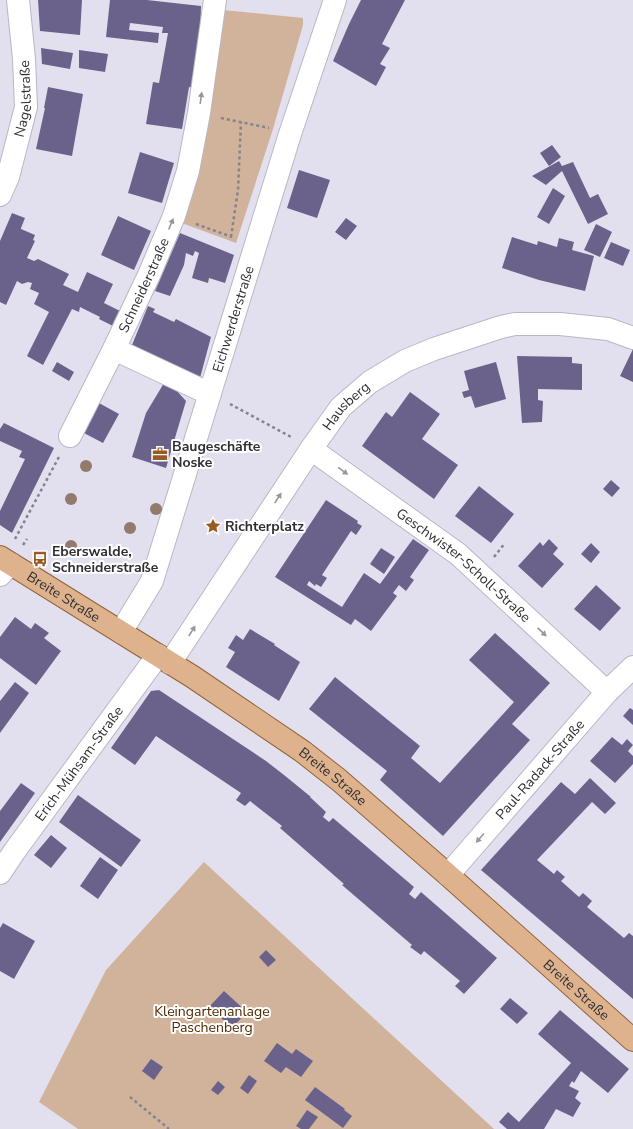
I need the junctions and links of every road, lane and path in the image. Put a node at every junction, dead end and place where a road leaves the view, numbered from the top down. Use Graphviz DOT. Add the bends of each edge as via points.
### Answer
graph roads {
  1 [pos="18,0"];
  2 [pos="214,0"];
  3 [pos="335,0"];
  4 [pos="199,113"];
  5 [pos="241,122"];
  6 [pos="290,134"];
  7 [pos="0,195"];
  8 [pos="174,216"];
  9 [pos="231,237"];
  10 [pos="256,245"];
  11 [pos="633,338"];
  12 [pos="114,349"];
  13 [pos="210,394"];
  14 [pos="70,436"];
  15 [pos="290,436"];
  16 [pos="311,449"];
  17 [pos="505,543"];
  18 [pos="23,546"];
  19 [pos="492,560"];
  20 [pos="4,565"];
  21 [pos="121,632"];
  22 [pos="164,659"];
  23 [pos="633,666"];
  24 [pos="607,692"];
  25 [pos="0,873"];
  26 [pos="448,875"];
  27 [pos="633,1040"];
  28 [pos="130,1097"];
  29 [pos="169,1129"];
  1 -- 7 [label="street, Nagelstraße" via="26,106 8,177"];
  4 -- 2 [label="street, Schneiderstraße, one-way"];
  3 -- 6 [label="street, Eichwerderstraße"];
  4 -- 5 [label="path"];
  4 -- 8 [label="street, Schneiderstraße" via="188,171"];
  5 -- 6 [label="path"];
  5 -- 9 [label="path" via="238,190"];
  6 -- 10 [label="street, Eichwerderstraße"];
  8 -- 9 [label="path"];
  12 -- 8 [label="street, Schneiderstraße, one-way"];
  9 -- 10 [label="path"];
  10 -- 13 [label="street, Eichwerderstraße"];
  11 -- 16 [label="street, Hausberg" via="608,329 560,324 515,324 434,349 405,361 370,382 341,407"];
  12 -- 13 [label="street"];
  12 -- 14 [label="street, Schneiderstraße"];
  13 -- 15 [label="path"];
  13 -- 21 [label="street, Eichwerderstraße" via="152,581"];
  14 -- 18 [label="path" via="15,539"];
  22 -- 16 [label="street, Hausberg, one-way"];
  16 -- 24 [label="street, Geschwister-Scholl-Straße, one-way" via="458,554"];
  17 -- 19 [label="path"];
  20 -- 21 [label="main road, Breite Straße"];
  21 -- 22 [label="main road, Breite Straße"];
  22 -- 25 [label="street, Erich-Mühsam-Straße"];
  22 -- 26 [label="main road, Breite Straße" via="302,751"];
  23 -- 24 [label="street, Paul-Radack-Straße"];
  24 -- 26 [label="street, Paul-Radack-Straße, one-way"];
  26 -- 27 [label="main road, Breite Straße"];
  28 -- 29 [label="path"];
}
